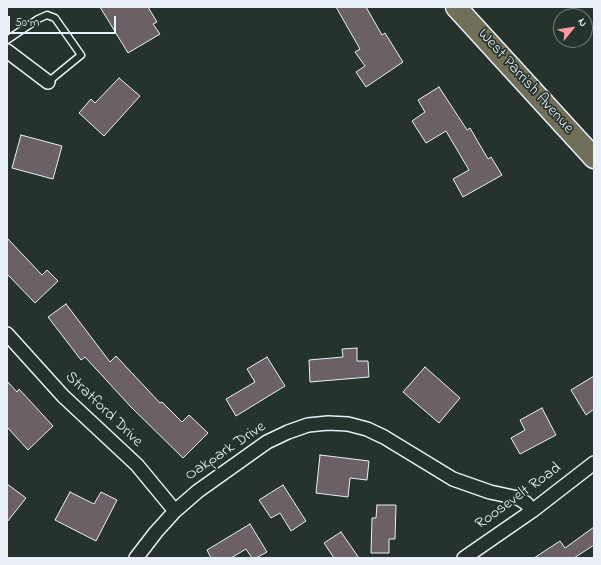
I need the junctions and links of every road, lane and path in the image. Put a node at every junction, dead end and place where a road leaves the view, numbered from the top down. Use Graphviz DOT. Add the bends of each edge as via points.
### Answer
graph roads {
  1 [pos="456,7"];
  2 [pos="7,40"];
  3 [pos="7,51"];
  4 [pos="48,82"];
  5 [pos="594,158"];
  6 [pos="7,334"];
  7 [pos="594,463"];
  8 [pos="532,510"];
  9 [pos="175,511"];
  10 [pos="136,558"];
  11 [pos="464,558"];
  1 -- 5 [label="main road, West Parrish Avenue"];
  2 -- 4 [label="lane" via="38,19 47,15 56,18 81,55"];
  3 -- 4 [label="street"];
  6 -- 9 [label="street, Stratford Drive" via="63,396 137,465"];
  7 -- 8 [label="street, Roosevelt Road"];
  8 -- 9 [label="street, Oakpark Drive" via="518,498 490,492 453,479 367,429 348,424 328,423 308,425 267,442 198,491"];
  8 -- 11 [label="street, Roosevelt Road"];
  9 -- 10 [label="street, Oakpark Drive"];
}
